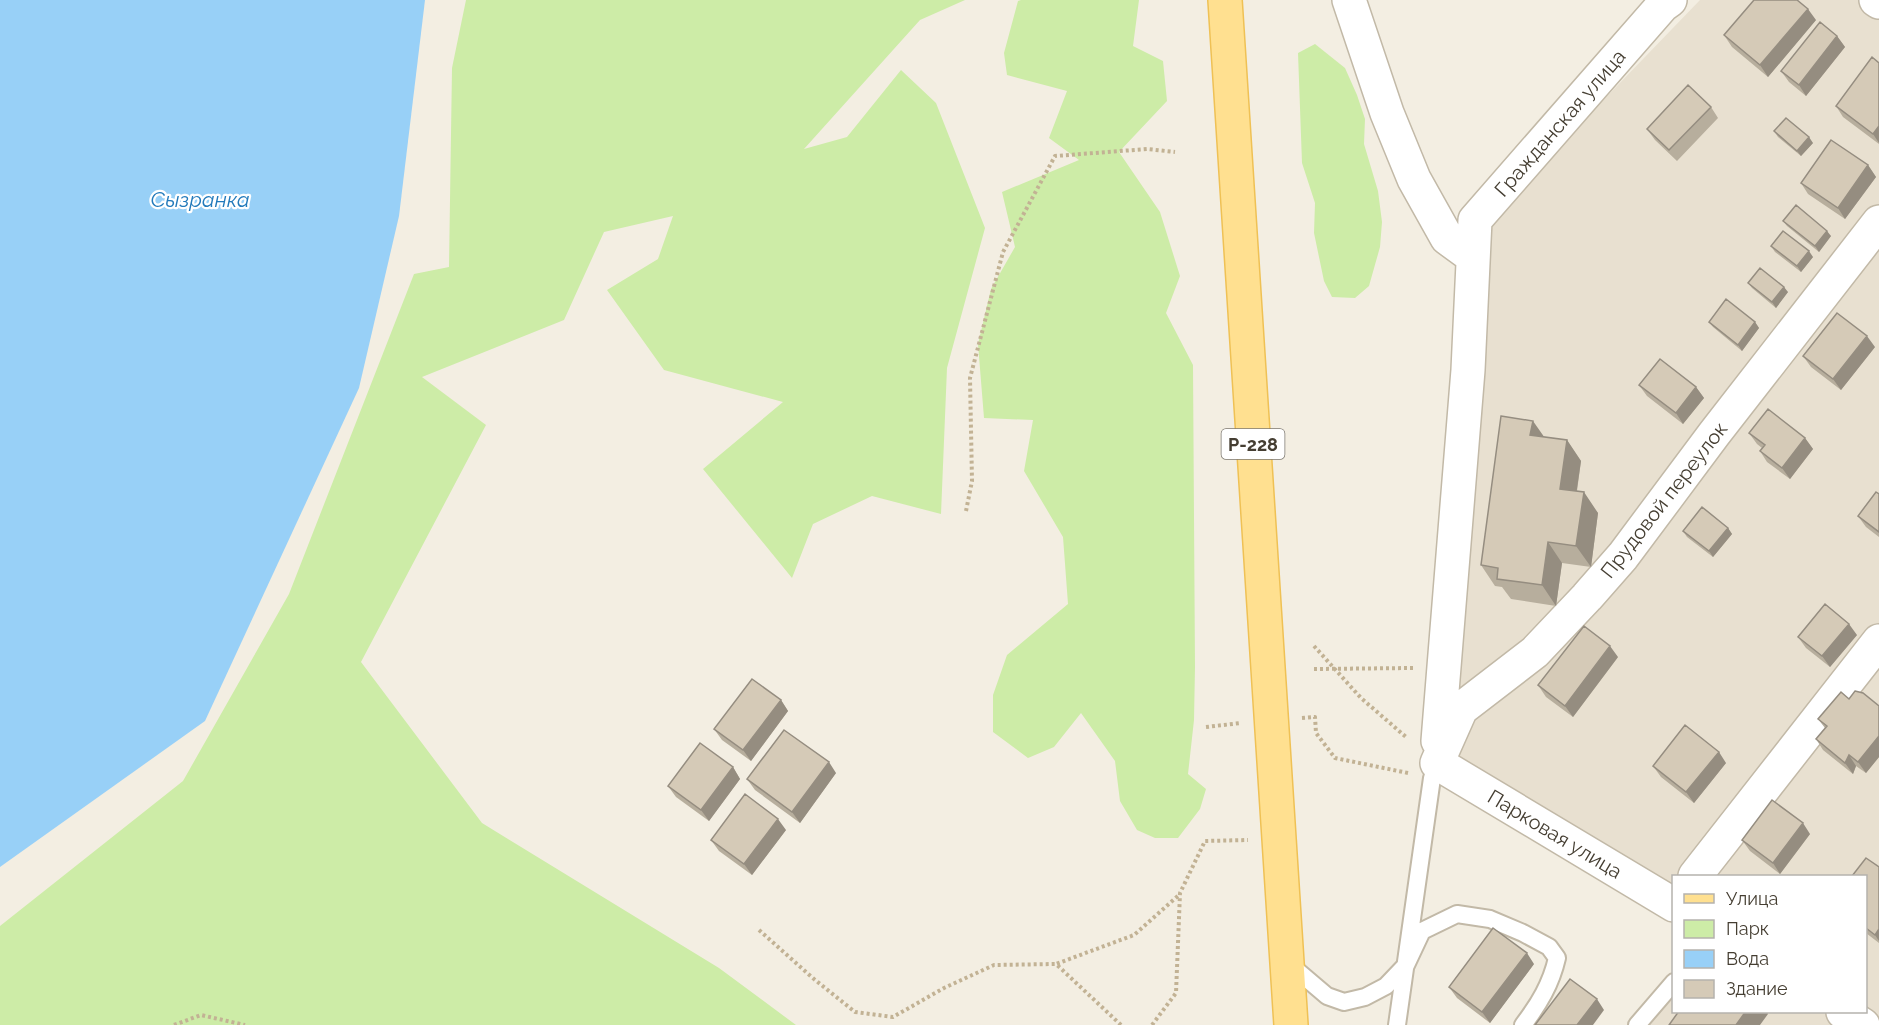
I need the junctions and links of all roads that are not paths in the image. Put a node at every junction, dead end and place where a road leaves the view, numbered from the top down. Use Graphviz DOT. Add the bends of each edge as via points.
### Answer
graph roads {
  1 [pos="1225,0"];
  2 [pos="1349,0"];
  3 [pos="1670,0"];
  4 [pos="1879,222"];
  5 [pos="1473,257"];
  6 [pos="1879,641"];
  7 [pos="1434,770"];
  8 [pos="1696,875"];
  9 [pos="1672,904"];
  10 [pos="1287,961"];
  11 [pos="1406,965"];
  12 [pos="1672,984"];
  13 [pos="1846,1013"];
  14 [pos="1291,1025"];
  15 [pos="1397,1025"];
  16 [pos="1523,1025"];
  17 [pos="1637,1025"];
  18 [pos="1863,1025"];
  1 -- 10 [label="main road, Р-228"];
  2 -- 5 [label="street" via="1387,113 1414,178 1447,238"];
  3 -- 5 [label="street, Гражданская улица" via="1475,220"];
  4 -- 7 [label="street, Прудовой переулок" via="1616,564 1535,652 1461,709"];
  5 -- 7 [label="street, Гражданская улица" via="1468,370"];
  6 -- 8 [label="street"];
  7 -- 9 [label="street, Парковая улица"];
  7 -- 11 [label="lane"];
  10 -- 11 [label="lane" via="1327,996 1344,1002 1386,986"];
  10 -- 14 [label="main road, Р-228"];
  11 -- 15 [label="lane"];
  11 -- 16 [label="lane" via="1422,931 1457,914 1490,919 1523,933 1549,947 1557,958 1539,1004"];
  12 -- 17 [label="lane"];
  13 -- 18 [label="street"];
}
